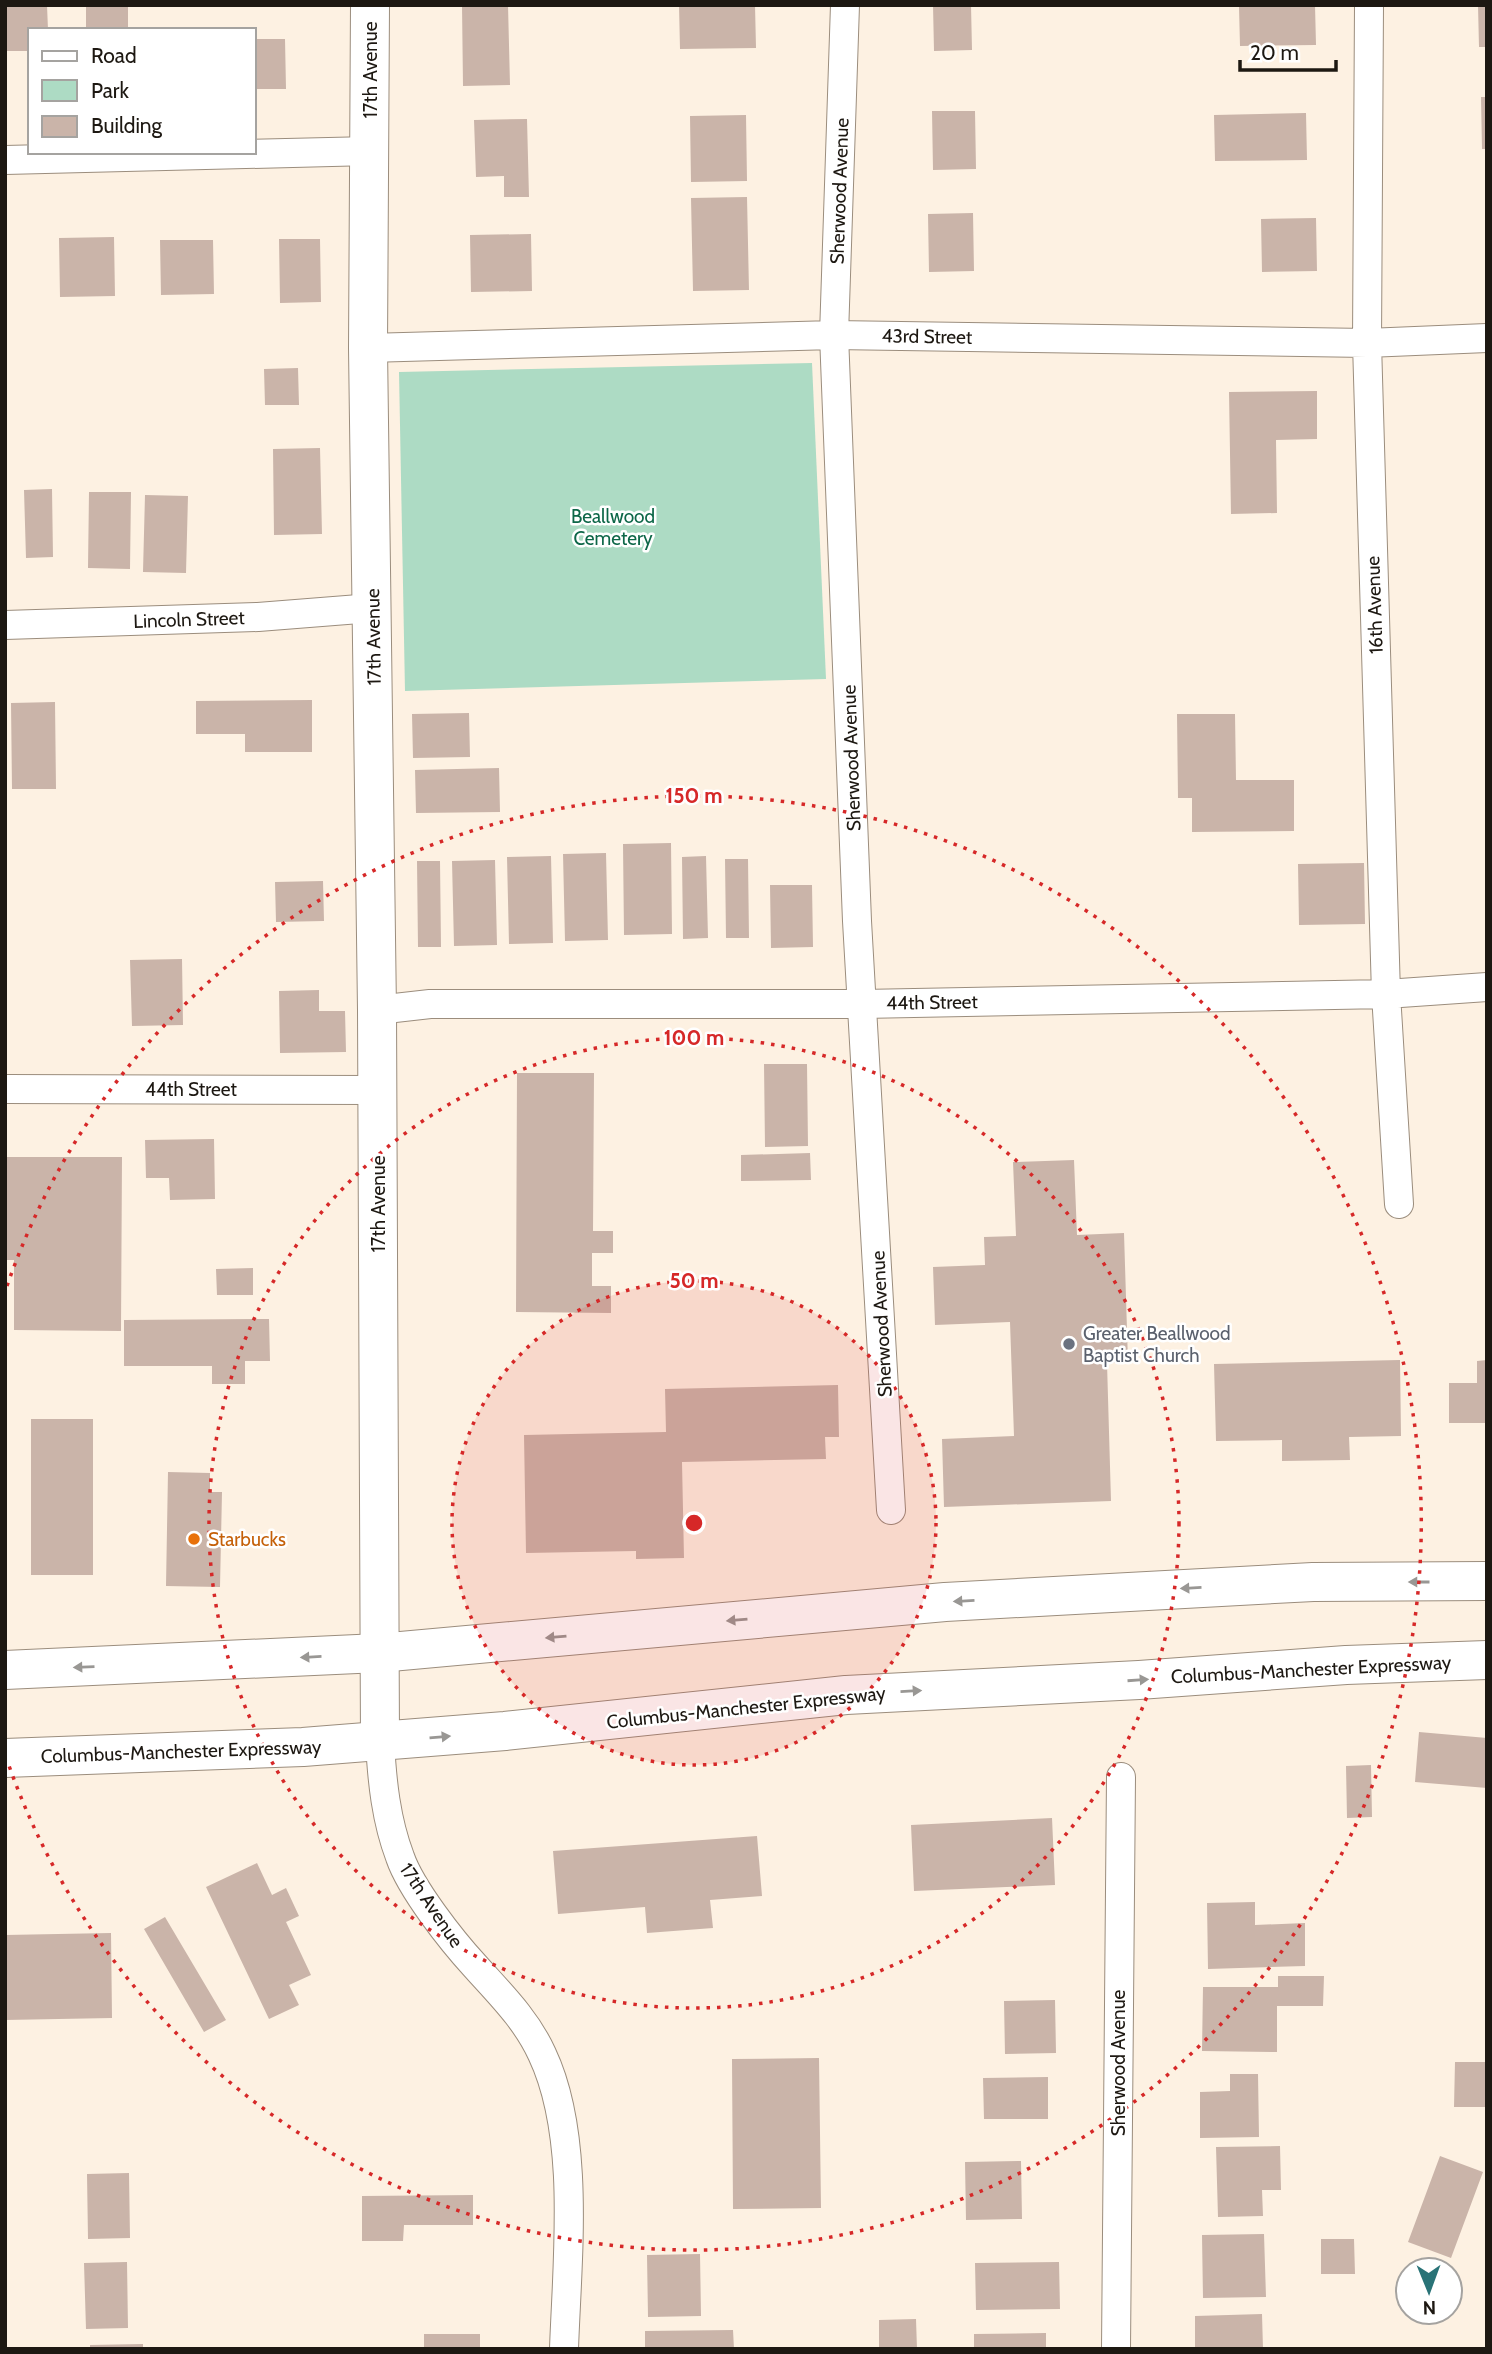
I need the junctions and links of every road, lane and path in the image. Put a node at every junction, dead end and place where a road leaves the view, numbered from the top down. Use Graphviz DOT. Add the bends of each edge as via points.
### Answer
graph roads {
  1 [pos="370,5"];
  2 [pos="845,5"];
  3 [pos="1369,5"];
  4 [pos="371,151"];
  5 [pos="249,154"];
  6 [pos="256,154"];
  7 [pos="5,160"];
  8 [pos="834,335"];
  9 [pos="1487,338"];
  10 [pos="1367,342"];
  11 [pos="368,348"];
  12 [pos="372,608"];
  13 [pos="5,625"];
  14 [pos="1487,987"];
  15 [pos="1386,994"];
  16 [pos="862,1004"];
  17 [pos="377,1010"];
  18 [pos="5,1089"];
  19 [pos="377,1090"];
  20 [pos="1399,1204"];
  21 [pos="891,1510"];
  22 [pos="1487,1581"];
  23 [pos="379,1653"];
  24 [pos="1487,1660"];
  25 [pos="5,1670"];
  26 [pos="380,1742"];
  27 [pos="5,1758"];
  28 [pos="1121,1777"];
  29 [pos="564,2349"];
  30 [pos="1116,2349"];
  1 -- 4 [label="main road, 17th Avenue"];
  2 -- 8 [label="street, Sherwood Avenue"];
  3 -- 10 [label="street, 16th Avenue"];
  4 -- 6 [label="street"];
  4 -- 11 [label="main road, 17th Avenue"];
  5 -- 7 [label="street"];
  8 -- 10 [label="street, 43rd Street"];
  8 -- 11 [label="street, 43rd Street"];
  8 -- 16 [label="street, Sherwood Avenue"];
  9 -- 10 [label="street, 43rd Street"];
  10 -- 15 [label="street, 16th Avenue"];
  11 -- 12 [label="main road, 17th Avenue"];
  12 -- 13 [label="street, Lincoln Street" via="258,617"];
  12 -- 17 [label="main road, 17th Avenue"];
  14 -- 15 [label="street, 44th Street"];
  15 -- 16 [label="street, 44th Street"];
  15 -- 20 [label="street, 16th Avenue"];
  16 -- 17 [label="street, 44th Street" via="430,1004"];
  16 -- 21 [label="street, Sherwood Avenue"];
  17 -- 19 [label="main road, 17th Avenue"];
  18 -- 19 [label="street, 44th Street"];
  19 -- 23 [label="main road, 17th Avenue"];
  22 -- 23 [label="main road, one-way" via="1313,1582 945,1602"];
  23 -- 25 [label="main road, one-way"];
  23 -- 26 [label="main road, 17th Avenue"];
  26 -- 24 [label="main road, Columbus-Manchester Expressway, one-way" via="846,1695"];
  26 -- 27 [label="main road, Columbus-Manchester Expressway"];
  26 -- 29 [label="street, 17th Avenue" via="383,1796 400,1858 429,1909 517,2011 542,2054 559,2098 568,2225"];
  28 -- 30 [label="street, Sherwood Avenue"];
}
